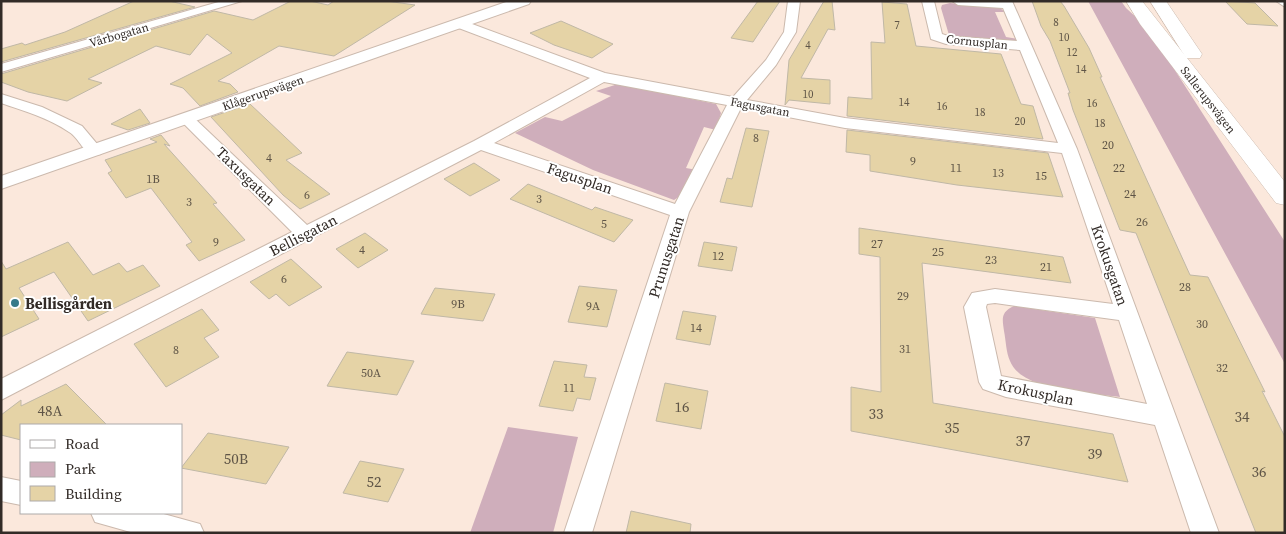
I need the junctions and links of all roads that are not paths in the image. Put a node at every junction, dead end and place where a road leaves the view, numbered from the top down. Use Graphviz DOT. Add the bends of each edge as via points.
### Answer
graph roads {
  1 [pos="236,1"];
  2 [pos="524,1"];
  3 [pos="794,1"];
  4 [pos="928,1"];
  5 [pos="958,1"];
  6 [pos="1134,1"];
  7 [pos="1158,1"];
  8 [pos="1007,3"];
  9 [pos="460,24"];
  10 [pos="1024,46"];
  11 [pos="1,68"];
  12 [pos="602,77"];
  13 [pos="1,98"];
  14 [pos="736,103"];
  15 [pos="187,119"];
  16 [pos="480,144"];
  17 [pos="1069,150"];
  18 [pos="95,151"];
  19 [pos="1,183"];
  20 [pos="1285,189"];
  21 [pos="1285,198"];
  22 [pos="680,212"];
  23 [pos="305,234"];
  24 [pos="1126,313"];
  25 [pos="1,390"];
  26 [pos="1164,417"];
  27 [pos="1,489"];
  28 [pos="20,493"];
  29 [pos="109,514"];
  30 [pos="190,533"];
  31 [pos="578,533"];
  32 [pos="1205,533"];
  1 -- 11 [label="street, Vårbogatan"];
  2 -- 9 [label="street, Klågerupsvägen"];
  3 -- 14 [label="street, Prunusgatan" via="790,32 771,62"];
  4 -- 10 [label="street, Cornusplan" via="936,36 946,40"];
  5 -- 8 [label="street"];
  6 -- 21 [label="main road, Sallerupsvägen"];
  7 -- 20 [label="main road, Sallerupsvägen"];
  8 -- 10 [label="street, Krokusgatan"];
  9 -- 12 [label="street, Fagusgatan"];
  9 -- 15 [label="street, Klågerupsvägen"];
  10 -- 17 [label="street, Krokusgatan"];
  12 -- 14 [label="street, Fagusgatan"];
  12 -- 16 [label="street, Bellisgatan"];
  13 -- 18 [label="street" via="76,128"];
  14 -- 17 [label="street, Fagusgatan" via="845,123"];
  14 -- 22 [label="street, Prunusgatan"];
  15 -- 18 [label="street, Klågerupsvägen"];
  15 -- 23 [label="street, Taxusgatan"];
  16 -- 22 [label="street, Fagusplan"];
  16 -- 23 [label="street, Bellisgatan"];
  17 -- 24 [label="street, Krokusgatan"];
  18 -- 19 [label="street, Klågerupsvägen"];
  22 -- 31 [label="street, Prunusgatan"];
  23 -- 25 [label="street, Bellisgatan"];
  24 -- 26 [label="street, Krokusgatan"];
  24 -- 26 [label="street, Krokusplan" via="995,296 979,298 975,307 991,382"];
  26 -- 32 [label="street, Krokusgatan"];
  27 -- 28 [label="street"];
  29 -- 30 [label="street"];
}
